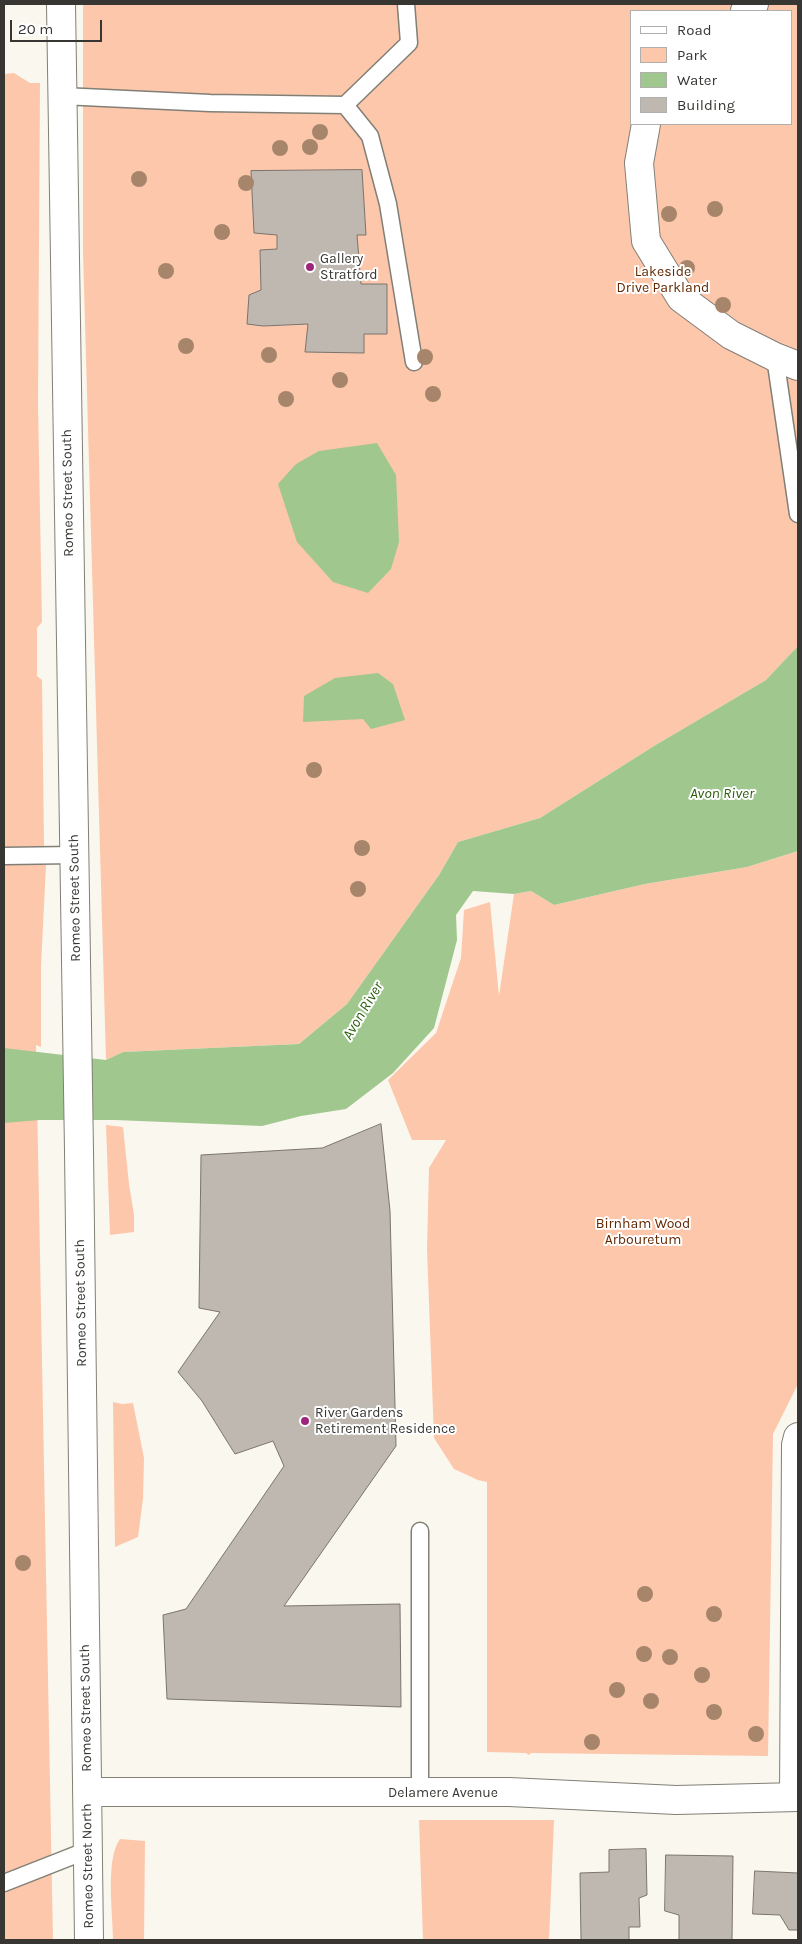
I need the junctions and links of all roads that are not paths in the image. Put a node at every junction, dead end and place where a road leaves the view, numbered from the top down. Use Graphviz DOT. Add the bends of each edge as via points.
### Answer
graph roads {
  1 [pos="61,4"];
  2 [pos="406,4"];
  3 [pos="62,96"];
  4 [pos="345,104"];
  5 [pos="646,125"];
  6 [pos="787,361"];
  7 [pos="414,362"];
  8 [pos="798,514"];
  9 [pos="74,855"];
  10 [pos="4,856"];
  11 [pos="798,1437"];
  12 [pos="420,1531"];
  13 [pos="87,1792"];
  14 [pos="420,1793"];
  15 [pos="796,1798"];
  16 [pos="88,1850"];
  17 [pos="4,1883"];
  18 [pos="89,1940"];
  1 -- 3 [label="main road, Romeo Street South"];
  2 -- 4 [label="lane" via="409,43"];
  3 -- 4 [label="lane" via="210,103"];
  3 -- 9 [label="main road, Romeo Street South"];
  4 -- 7 [label="lane" via="370,136 388,204"];
  5 -- 6 [label="main road" via="639,163 646,241 680,298 731,335"];
  6 -- 8 [label="lane"];
  9 -- 10 [label="lane"];
  9 -- 13 [label="main road, Romeo Street South"];
  11 -- 15 [label="main road"];
  12 -- 14 [label="lane"];
  13 -- 14 [label="main road, Delamere Avenue"];
  13 -- 16 [label="main road, Romeo Street North"];
  14 -- 15 [label="main road, Delamere Avenue" via="509,1792 676,1800"];
  16 -- 17 [label="lane"];
  16 -- 18 [label="main road, Romeo Street North"];
}
